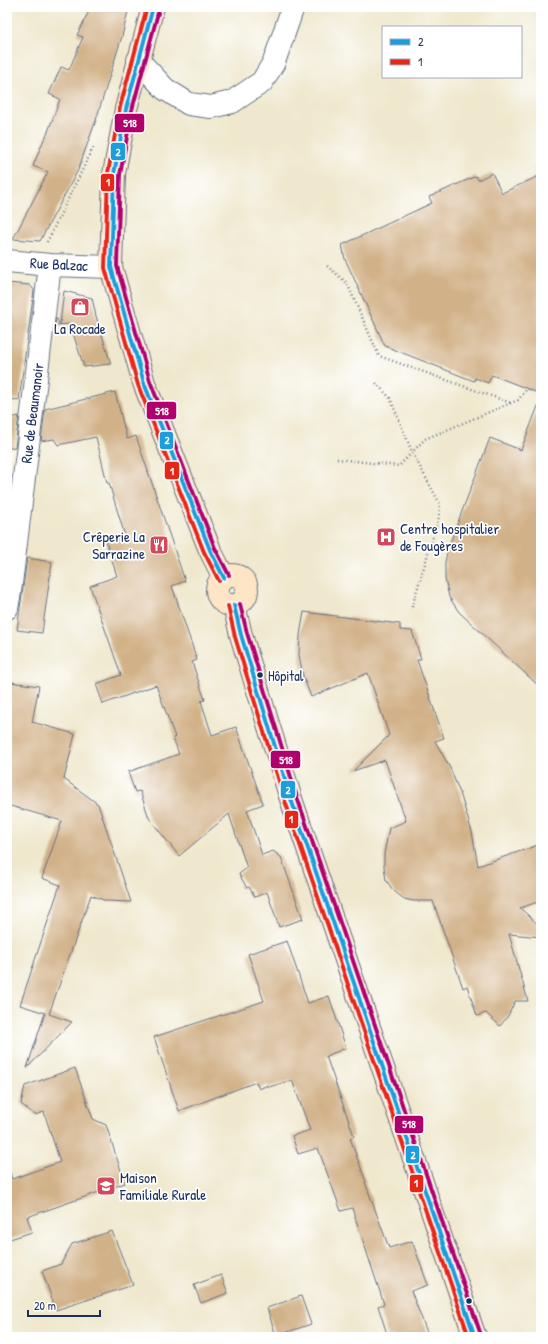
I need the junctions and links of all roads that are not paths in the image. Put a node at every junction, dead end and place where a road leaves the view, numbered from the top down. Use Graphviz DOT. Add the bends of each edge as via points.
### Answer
graph roads {
  1 [pos="153,7"];
  2 [pos="293,7"];
  3 [pos="138,60"];
  4 [pos="7,260"];
  5 [pos="43,264"];
  6 [pos="111,267"];
  7 [pos="8,597"];
  8 [pos="475,1337"];
  1 -- 3 [label="main road"];
  2 -- 3 [label="street" via="274,62 262,82 232,102 211,107 189,104 165,89"];
  3 -- 6 [label="main road" via="114,174"];
  4 -- 5 [label="street, Rue Balzac"];
  5 -- 6 [label="street, Rue Balzac"];
  5 -- 7 [label="street, Rue de Beaumanoir"];
  6 -- 8 [label="main road" via="144,383 210,550 224,578 219,583 218,596 227,604 234,605 241,636 291,799"];
}
